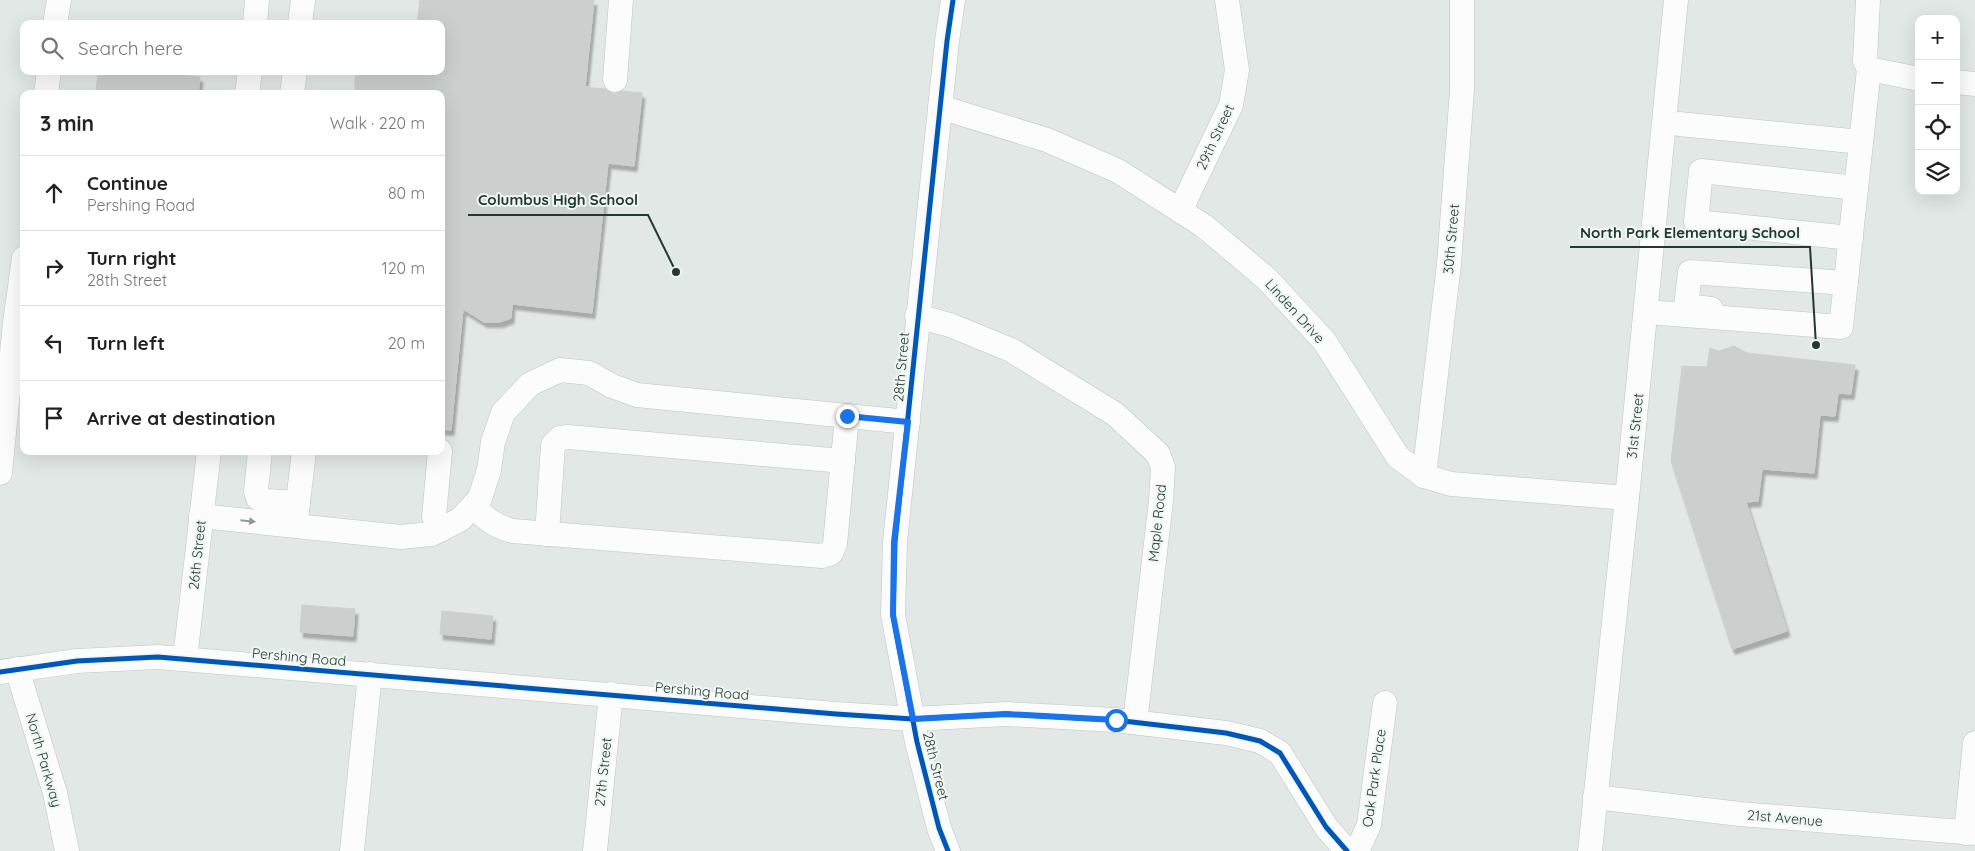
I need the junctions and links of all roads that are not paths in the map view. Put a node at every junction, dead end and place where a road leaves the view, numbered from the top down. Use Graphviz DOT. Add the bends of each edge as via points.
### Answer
graph roads {
  1 [pos="59,0"];
  2 [pos="257,0"];
  3 [pos="303,0"];
  4 [pos="622,0"];
  5 [pos="953,0"];
  6 [pos="1227,0"];
  7 [pos="1462,0"];
  8 [pos="1676,0"];
  9 [pos="1868,0"];
  10 [pos="56,20"];
  11 [pos="254,20"];
  12 [pos="300,20"];
  13 [pos="1869,69"];
  14 [pos="48,75"];
  15 [pos="250,75"];
  16 [pos="294,75"];
  17 [pos="1912,78"];
  18 [pos="615,80"];
  19 [pos="1960,82"];
  20 [pos="1975,84"];
  21 [pos="47,90"];
  22 [pos="248,90"];
  23 [pos="293,90"];
  24 [pos="940,107"];
  25 [pos="1679,124"];
  26 [pos="1861,142"];
  27 [pos="1856,188"];
  28 [pos="1180,211"];
  29 [pos="1851,238"];
  30 [pos="1846,283"];
  31 [pos="20,287"];
  32 [pos="1646,312"];
  33 [pos="917,316"];
  34 [pos="1826,326"];
  35 [pos="847,416"];
  36 [pos="908,422"];
  37 [pos="209,455"];
  38 [pos="260,455"];
  39 [pos="304,455"];
  40 [pos="440,455"];
  41 [pos="843,461"];
  42 [pos="0,473"];
  43 [pos="1424,476"];
  44 [pos="1628,498"];
  45 [pos="473,506"];
  46 [pos="297,515"];
  47 [pos="201,516"];
  48 [pos="442,529"];
  49 [pos="546,534"];
  50 [pos="185,659"];
  51 [pos="8,671"];
  52 [pos="370,674"];
  53 [pos="611,694"];
  54 [pos="1384,703"];
  55 [pos="913,719"];
  56 [pos="1135,722"];
  57 [pos="1975,743"];
  58 [pos="1595,797"];
  59 [pos="1970,833"];
  60 [pos="67,851"];
  61 [pos="352,851"];
  62 [pos="595,851"];
  63 [pos="948,851"];
  64 [pos="1347,851"];
  65 [pos="1357,851"];
  66 [pos="1590,851"];
  1 -- 10 [label="street"];
  2 -- 11 [label="street"];
  3 -- 12 [label="street"];
  4 -- 18 [label="street"];
  5 -- 24 [label="street, 28th Street"];
  6 -- 28 [label="street, 29th Street" via="1237,70 1231,105"];
  7 -- 43 [label="street, 30th Street" via="1462,90 1450,264"];
  8 -- 32 [label="street, 31st Street"];
  9 -- 13 [label="street" via="1864,61"];
  13 -- 17 [label="street"];
  13 -- 26 [label="street"];
  14 -- 21 [label="street"];
  15 -- 22 [label="street"];
  16 -- 23 [label="street"];
  19 -- 20 [label="street"];
  24 -- 28 [label="street, Linden Drive" via="1047,140 1118,171"];
  24 -- 33 [label="street, 28th Street"];
  25 -- 26 [label="street"];
  26 -- 27 [label="street"];
  27 -- 29 [label="street"];
  27 -- 29 [label="street" via="1701,171 1696,213 1696,222"];
  28 -- 43 [label="street, Linden Drive" via="1204,226 1267,279 1325,342 1398,457"];
  29 -- 30 [label="street"];
  30 -- 34 [label="street" via="1841,327"];
  30 -- 34 [label="street" via="1690,272 1686,306 1826,321"];
  31 -- 42 [label="street"];
  32 -- 34 [label="street"];
  32 -- 44 [label="street, 31st Street"];
  33 -- 36 [label="street, 28th Street"];
  33 -- 56 [label="street, Maple Road" via="950,325 1011,350 1115,414 1158,454 1163,467 1161,501"];
  35 -- 36 [label="street"];
  35 -- 41 [label="street"];
  35 -- 45 [label="street" via="638,395 588,373 560,370 530,384 503,413 493,442 490,470 480,498"];
  36 -- 55 [label="street, 28th Street" via="894,542 893,615"];
  37 -- 47 [label="street, 26th Street"];
  38 -- 46 [label="street" via="258,498"];
  39 -- 46 [label="street"];
  40 -- 48 [label="street" via="434,517"];
  41 -- 49 [label="street" via="835,544 831,554 822,556"];
  41 -- 49 [label="street" via="560,438 554,445"];
  43 -- 44 [label="street, Linden Drive" via="1452,484"];
  44 -- 58 [label="street, 31st Street"];
  45 -- 48 [label="street" via="461,519"];
  45 -- 49 [label="street" via="498,527"];
  47 -- 46 [label="street, one-way"];
  46 -- 48 [label="street" via="401,537 431,534"];
  47 -- 50 [label="street, 26th Street"];
  50 -- 51 [label="street, Pershing Road" via="77,661"];
  50 -- 52 [label="street, Pershing Road"];
  51 -- 60 [label="street, North Parkway" via="56,793"];
  52 -- 53 [label="street, Pershing Road"];
  52 -- 61 [label="street"];
  53 -- 55 [label="street, Pershing Road"];
  53 -- 62 [label="street, 27th Street"];
  54 -- 65 [label="street, Oak Park Place" via="1369,825"];
  55 -- 56 [label="street, Pershing Road" via="1006,714"];
  55 -- 63 [label="street, 28th Street" via="939,828"];
  56 -- 64 [label="street, Pershing Road" via="1226,733 1260,741 1280,753 1326,827"];
  57 -- 59 [label="street"];
  58 -- 59 [label="street, 21st Avenue" via="1740,814"];
  58 -- 66 [label="street, 31st Street"];
}
